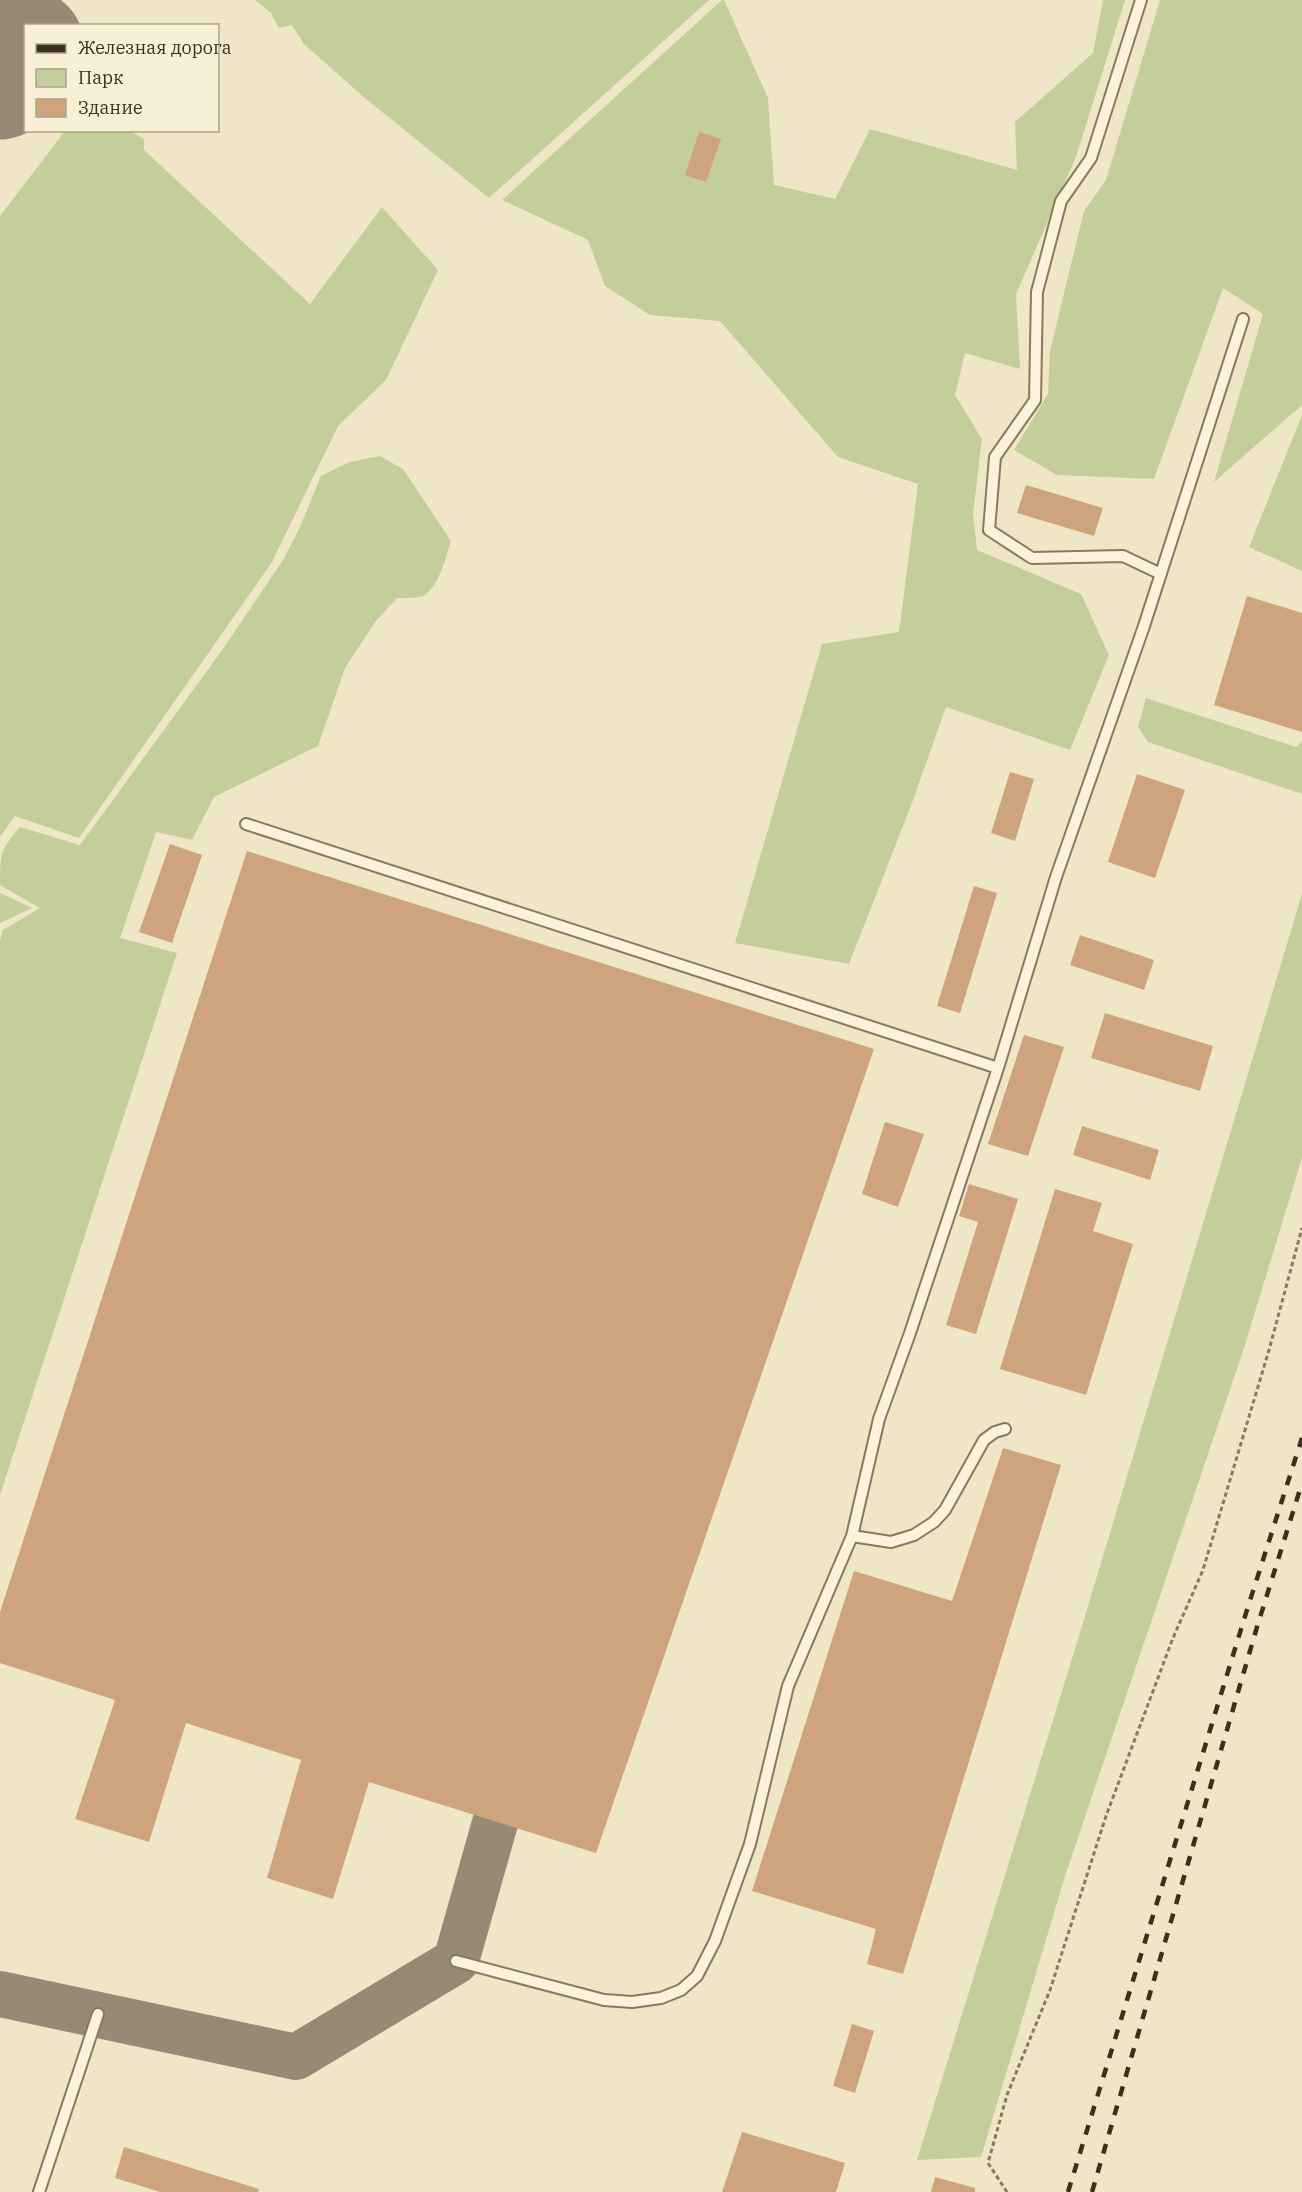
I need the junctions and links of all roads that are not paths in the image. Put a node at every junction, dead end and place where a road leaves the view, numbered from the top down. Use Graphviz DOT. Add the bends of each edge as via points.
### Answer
graph roads {
  1 [pos="1141,0"];
  2 [pos="1244,319"];
  3 [pos="1161,574"];
  4 [pos="246,824"];
  5 [pos="998,1068"];
  6 [pos="1005,1429"];
  7 [pos="852,1536"];
  8 [pos="456,1961"];
  9 [pos="98,2014"];
  10 [pos="39,2192"];
  1 -- 3 [label="lane" via="1091,158 1061,201 1036,292 1035,400 995,457 989,530 1032,558 1123,556"];
  2 -- 3 [label="lane"];
  3 -- 5 [label="lane" via="1056,878"];
  4 -- 5 [label="lane"];
  5 -- 7 [label="lane" via="879,1419"];
  6 -- 7 [label="lane" via="984,1440 945,1510 934,1522 891,1542"];
  7 -- 8 [label="lane" via="788,1686 750,1844 715,1941 697,1976 681,1990 661,1998 632,2002 604,2000"];
  9 -- 10 [label="lane"];
}
